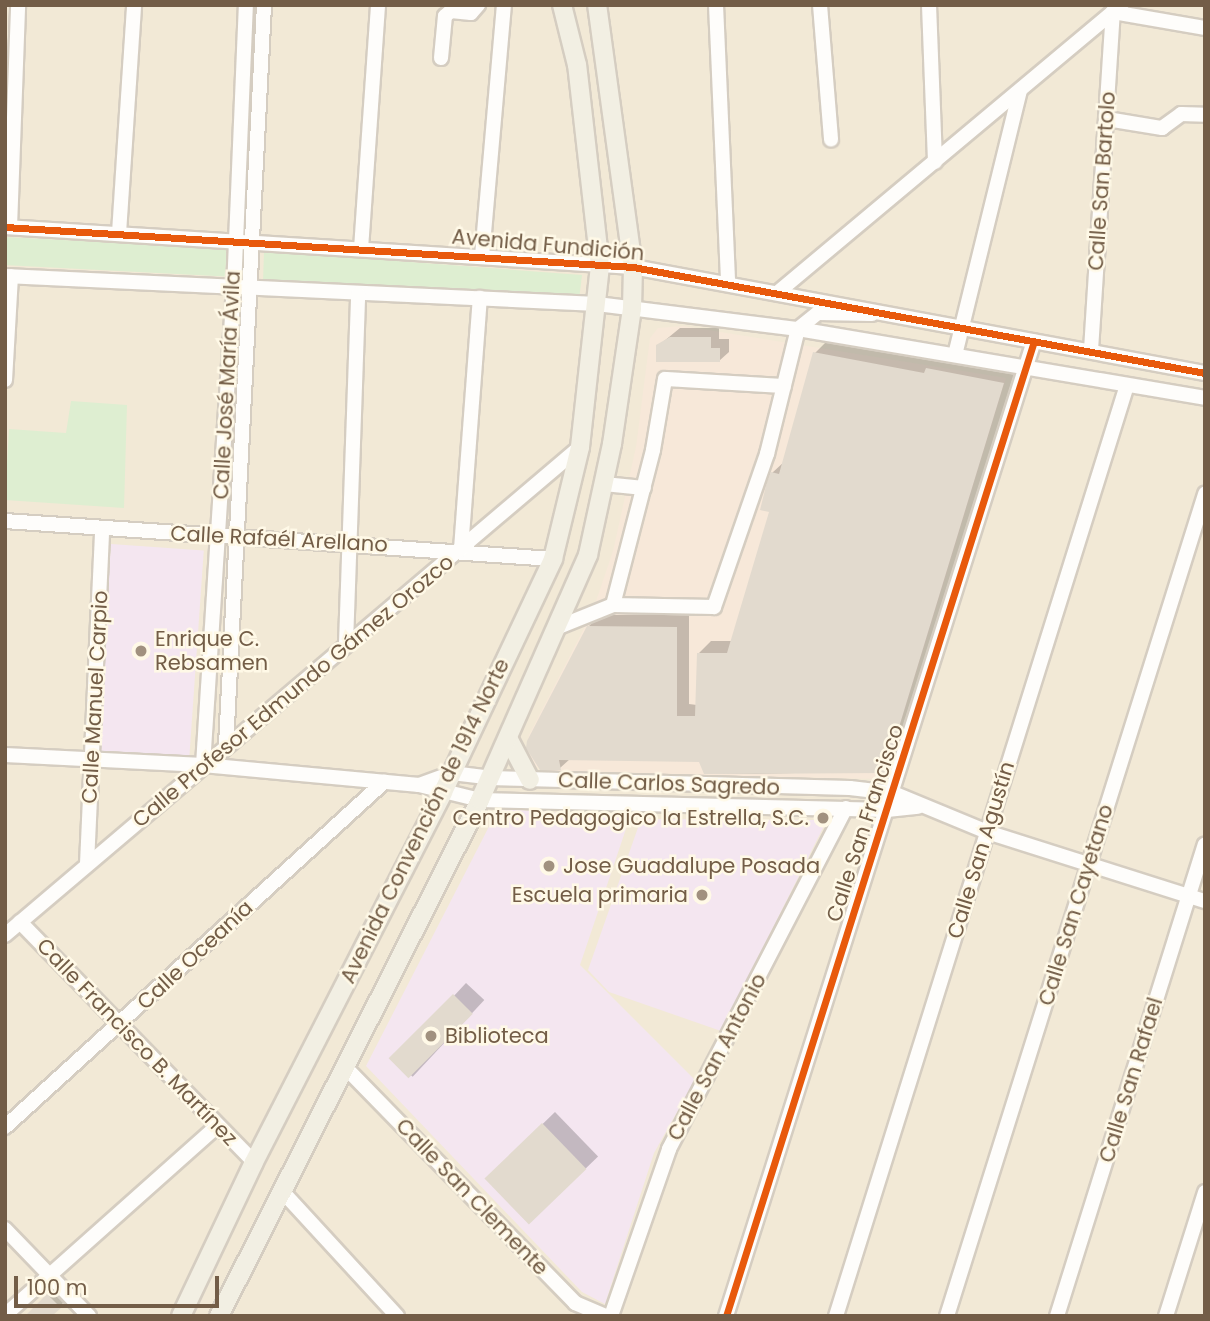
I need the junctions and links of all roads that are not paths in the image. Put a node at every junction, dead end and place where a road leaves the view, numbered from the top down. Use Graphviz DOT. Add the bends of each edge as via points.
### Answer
graph roads {
  1 [pos="18,5"];
  2 [pos="134,5"];
  3 [pos="246,5"];
  4 [pos="264,5"];
  5 [pos="378,5"];
  6 [pos="478,5"];
  7 [pos="504,5"];
  8 [pos="562,5"];
  9 [pos="597,5"];
  10 [pos="716,5"];
  11 [pos="820,5"];
  12 [pos="929,5"];
  13 [pos="1117,9"];
  14 [pos="1205,28"];
  15 [pos="441,58"];
  16 [pos="1020,91"];
  17 [pos="1205,115"];
  18 [pos="1107,120"];
  19 [pos="831,140"];
  20 [pos="935,162"];
  21 [pos="8,227"];
  22 [pos="120,233"];
  23 [pos="235,240"];
  24 [pos="254,242"];
  25 [pos="361,249"];
  26 [pos="482,256"];
  27 [pos="600,266"];
  28 [pos="633,267"];
  29 [pos="8,276"];
  30 [pos="728,284"];
  31 [pos="234,289"];
  32 [pos="251,290"];
  33 [pos="777,293"];
  34 [pos="358,294"];
  35 [pos="480,298"];
  36 [pos="597,304"];
  37 [pos="632,308"];
  38 [pos="880,311"];
  39 [pos="962,326"];
  40 [pos="798,329"];
  41 [pos="1034,341"];
  42 [pos="1091,350"];
  43 [pos="955,355"];
  44 [pos="1026,366"];
  45 [pos="1205,373"];
  46 [pos="5,380"];
  47 [pos="1127,385"];
  48 [pos="784,386"];
  49 [pos="1205,398"];
  50 [pos="580,447"];
  51 [pos="604,484"];
  52 [pos="643,488"];
  53 [pos="1205,494"];
  54 [pos="5,520"];
  55 [pos="102,530"];
  56 [pos="219,536"];
  57 [pos="237,537"];
  58 [pos="347,543"];
  59 [pos="461,549"];
  60 [pos="553,559"];
  61 [pos="613,605"];
  62 [pos="556,628"];
  63 [pos="346,643"];
  64 [pos="508,738"];
  65 [pos="226,745"];
  66 [pos="5,755"];
  67 [pos="92,759"];
  68 [pos="202,765"];
  69 [pos="452,773"];
  70 [pos="490,778"];
  71 [pos="530,779"];
  72 [pos="384,782"];
  73 [pos="419,785"];
  74 [pos="723,786"];
  75 [pos="443,792"];
  76 [pos="893,793"];
  77 [pos="480,800"];
  78 [pos="721,807"];
  79 [pos="918,807"];
  80 [pos="846,808"];
  81 [pos="887,810"];
  82 [pos="987,832"];
  83 [pos="1205,845"];
  84 [pos="87,864"];
  85 [pos="1089,864"];
  86 [pos="1189,896"];
  87 [pos="1205,901"];
  88 [pos="20,922"];
  89 [pos="5,934"];
  90 [pos="119,1024"];
  91 [pos="345,1067"];
  92 [pos="218,1125"];
  93 [pos="5,1127"];
  94 [pos="254,1162"];
  95 [pos="282,1191"];
  96 [pos="1205,1192"];
  97 [pos="5,1229"];
  98 [pos="50,1275"];
  99 [pos="5,1315"];
  100 [pos="89,1316"];
  101 [pos="181,1316"];
  102 [pos="219,1316"];
  103 [pos="397,1316"];
  104 [pos="605,1316"];
  105 [pos="611,1316"];
  106 [pos="726,1316"];
  107 [pos="836,1316"];
  108 [pos="947,1316"];
  109 [pos="1057,1316"];
  110 [pos="1166,1316"];
  1 -- 21 [label="street"];
  2 -- 22 [label="street"];
  3 -- 23 [label="street, Calle José María Ávila"];
  4 -- 24 [label="street, Calle José María Ávila"];
  5 -- 25 [label="street"];
  6 -- 15 [label="street" via="471,13 452,11 445,16"];
  7 -- 26 [label="street"];
  8 -- 27 [label="main road, Avenida Convención de 1914 Norte" via="577,65"];
  9 -- 28 [label="main road, Avenida Convención de 1914 Norte"];
  10 -- 30 [label="street"];
  11 -- 19 [label="street"];
  12 -- 20 [label="street"];
  13 -- 14 [label="street"];
  13 -- 16 [label="street"];
  13 -- 18 [label="street, Calle San Bartolo"];
  16 -- 20 [label="street"];
  16 -- 39 [label="street"];
  17 -- 18 [label="street" via="1181,114 1162,128"];
  18 -- 42 [label="street, Calle San Bartolo"];
  20 -- 33 [label="street"];
  21 -- 22 [label="street, Avenida Fundición"];
  22 -- 23 [label="street, Avenida Fundición"];
  23 -- 24 [label="street, Avenida Fundición"];
  23 -- 31 [label="street, Calle José María Ávila"];
  24 -- 25 [label="street, Avenida Fundición"];
  24 -- 32 [label="street, Calle José María Ávila"];
  25 -- 26 [label="street, Avenida Fundición"];
  26 -- 27 [label="street, Avenida Fundición"];
  27 -- 28 [label="street, Avenida Fundición"];
  27 -- 36 [label="main road, Avenida Convención de 1914 Norte"];
  28 -- 30 [label="street, Avenida Fundición"];
  28 -- 37 [label="main road, Avenida Convención de 1914 Norte"];
  29 -- 31 [label="street"];
  29 -- 46 [label="street"];
  30 -- 33 [label="street, Avenida Fundición"];
  31 -- 32 [label="street"];
  31 -- 56 [label="street, Calle José María Ávila"];
  32 -- 34 [label="street"];
  32 -- 57 [label="street, Calle José María Ávila"];
  33 -- 38 [label="street, Avenida Fundición"];
  34 -- 35 [label="street"];
  34 -- 58 [label="street"];
  35 -- 36 [label="street"];
  35 -- 59 [label="street"];
  36 -- 37 [label="street"];
  36 -- 50 [label="main road, Avenida Convención de 1914 Norte"];
  37 -- 40 [label="street"];
  37 -- 51 [label="main road, Avenida Convención de 1914 Norte"];
  38 -- 39 [label="street, Avenida Fundición"];
  38 -- 40 [label="street" via="849,317 818,313"];
  39 -- 41 [label="street, Avenida Fundición"];
  39 -- 43 [label="street"];
  40 -- 43 [label="street"];
  40 -- 48 [label="street"];
  41 -- 42 [label="street, Avenida Fundición"];
  41 -- 44 [label="street, Calle San Francisco"];
  42 -- 45 [label="street, Avenida Fundición"];
  43 -- 44 [label="street"];
  44 -- 47 [label="street"];
  44 -- 76 [label="street, Calle San Francisco"];
  47 -- 49 [label="street"];
  47 -- 82 [label="street, Calle San Agustín"];
  48 -- 52 [label="street" via="665,379"];
  48 -- 61 [label="street" via="767,454 714,607"];
  50 -- 59 [label="street, Calle Profesor Edmundo Gámez Orozco"];
  50 -- 60 [label="main road, Avenida Convención de 1914 Norte"];
  51 -- 52 [label="street"];
  51 -- 62 [label="main road, Avenida Convención de 1914 Norte" via="588,555"];
  52 -- 61 [label="street"];
  53 -- 85 [label="street, Calle San Cayetano"];
  54 -- 55 [label="street, Calle Rafaél Arellano"];
  55 -- 56 [label="street, Calle Rafaél Arellano"];
  55 -- 67 [label="street, Calle Manuel Carpio"];
  56 -- 57 [label="street, Calle Rafaél Arellano"];
  56 -- 68 [label="street, Calle José María Ávila"];
  57 -- 58 [label="street, Calle Rafaél Arellano"];
  57 -- 65 [label="street, Calle José María Ávila"];
  58 -- 59 [label="street, Calle Rafaél Arellano"];
  58 -- 63 [label="street"];
  59 -- 60 [label="street, Calle Rafaél Arellano"];
  59 -- 63 [label="street, Calle Profesor Edmundo Gámez Orozco"];
  60 -- 69 [label="main road, Avenida Convención de 1914 Norte"];
  61 -- 62 [label="street"];
  62 -- 64 [label="main road, Avenida Convención de 1914 Norte"];
  63 -- 65 [label="street, Calle Profesor Edmundo Gámez Orozco"];
  64 -- 70 [label="main road, Avenida Convención de 1914 Norte"];
  64 -- 71 [label="main road"];
  65 -- 68 [label="street, Calle Profesor Edmundo Gámez Orozco"];
  66 -- 67 [label="street, Calle Carlos Sagredo"];
  67 -- 68 [label="street, Calle Carlos Sagredo"];
  67 -- 84 [label="street, Calle Manuel Carpio"];
  68 -- 72 [label="street, Calle Carlos Sagredo"];
  68 -- 84 [label="street, Calle Profesor Edmundo Gámez Orozco"];
  69 -- 70 [label="street, Calle Carlos Sagredo"];
  69 -- 73 [label="street, Calle Carlos Sagredo"];
  69 -- 75 [label="main road, Avenida Convención de 1914 Norte"];
  70 -- 71 [label="street, Calle Carlos Sagredo"];
  70 -- 77 [label="main road, Avenida Convención de 1914 Norte"];
  71 -- 74 [label="street, Calle Carlos Sagredo"];
  72 -- 73 [label="street, Calle Carlos Sagredo"];
  72 -- 90 [label="street, Calle Oceanía"];
  73 -- 75 [label="street, Calle Carlos Sagredo"];
  74 -- 76 [label="street, Calle Carlos Sagredo"];
  74 -- 78 [label="street"];
  75 -- 77 [label="street, Calle Carlos Sagredo"];
  75 -- 94 [label="main road, Avenida Convención de 1914 Norte"];
  76 -- 79 [label="street, Calle Carlos Sagredo"];
  76 -- 81 [label="street, Calle San Francisco"];
  77 -- 78 [label="street, Calle Carlos Sagredo"];
  77 -- 91 [label="main road, Avenida Convención de 1914 Norte"];
  78 -- 80 [label="street, Calle Carlos Sagredo"];
  79 -- 81 [label="street, Calle Carlos Sagredo"];
  79 -- 82 [label="street, Calle Carlos Sagredo"];
  80 -- 81 [label="street, Calle Carlos Sagredo"];
  80 -- 105 [label="street, Calle San Antonio" via="669,1149"];
  81 -- 106 [label="street, Calle San Francisco"];
  82 -- 85 [label="street, Calle Carlos Sagredo"];
  82 -- 107 [label="street, Calle San Agustín"];
  83 -- 86 [label="street, Calle San Rafael"];
  84 -- 88 [label="street, Calle Profesor Edmundo Gámez Orozco"];
  85 -- 86 [label="street, Calle Carlos Sagredo"];
  85 -- 108 [label="street, Calle San Cayetano"];
  86 -- 87 [label="street, Calle Carlos Sagredo"];
  86 -- 109 [label="street, Calle San Rafael"];
  88 -- 89 [label="street, Calle Profesor Edmundo Gámez Orozco"];
  88 -- 90 [label="street, Calle Francisco B. Martínez"];
  90 -- 92 [label="street, Calle Francisco B. Martínez"];
  90 -- 93 [label="street, Calle Oceanía"];
  91 -- 95 [label="main road, Avenida Convención de 1914 Norte"];
  91 -- 104 [label="street, Calle San Clemente" via="575,1303"];
  92 -- 94 [label="street, Calle Francisco B. Martínez"];
  92 -- 98 [label="street"];
  94 -- 101 [label="main road, Avenida Convención de 1914 Norte"];
  95 -- 102 [label="main road, Avenida Convención de 1914 Norte"];
  95 -- 103 [label="street"];
  96 -- 110 [label="street"];
  97 -- 98 [label="street"];
  98 -- 99 [label="street"];
  98 -- 100 [label="street"];
}
